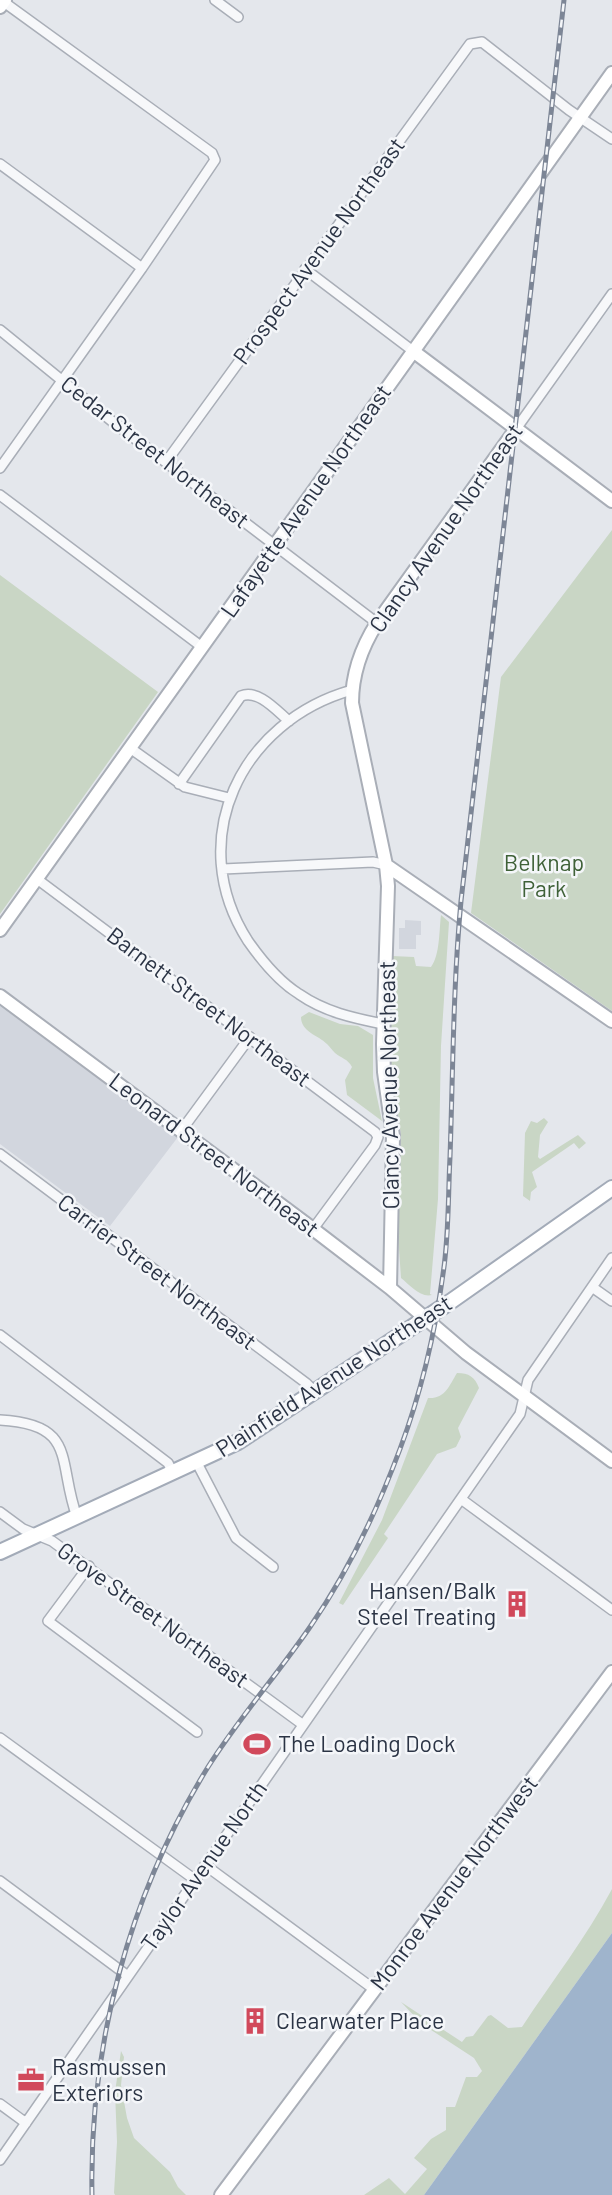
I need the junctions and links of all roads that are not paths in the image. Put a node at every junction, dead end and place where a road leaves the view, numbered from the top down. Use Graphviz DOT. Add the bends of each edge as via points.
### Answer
graph roads {
  1 [pos="215,0"];
  2 [pos="2,2"];
  3 [pos="238,18"];
  4 [pos="612,73"];
  5 [pos="580,117"];
  6 [pos="612,139"];
  7 [pos="0,164"];
  8 [pos="142,268"];
  9 [pos="306,269"];
  10 [pos="612,294"];
  11 [pos="0,330"];
  12 [pos="413,351"];
  13 [pos="63,381"];
  14 [pos="516,429"];
  15 [pos="166,462"];
  16 [pos="0,468"];
  17 [pos="0,495"];
  18 [pos="612,501"];
  19 [pos="275,545"];
  20 [pos="377,623"];
  21 [pos="202,647"];
  22 [pos="352,690"];
  23 [pos="289,721"];
  24 [pos="130,748"];
  25 [pos="179,784"];
  26 [pos="229,798"];
  27 [pos="386,865"];
  28 [pos="223,869"];
  29 [pos="37,879"];
  30 [pos="0,929"];
  31 [pos="0,996"];
  32 [pos="612,1021"];
  33 [pos="383,1024"];
  34 [pos="250,1037"];
  35 [pos="181,1130"];
  36 [pos="0,1154"];
  37 [pos="612,1188"];
  38 [pos="313,1229"];
  39 [pos="612,1258"];
  40 [pos="390,1287"];
  41 [pos="592,1287"];
  42 [pos="612,1301"];
  43 [pos="425,1319"];
  44 [pos="0,1335"];
  45 [pos="314,1391"];
  46 [pos="524,1397"];
  47 [pos="0,1420"];
  48 [pos="610,1456"];
  49 [pos="197,1462"];
  50 [pos="173,1473"];
  51 [pos="461,1499"];
  52 [pos="0,1512"];
  53 [pos="77,1517"];
  54 [pos="37,1535"];
  55 [pos="0,1552"];
  56 [pos="89,1566"];
  57 [pos="273,1567"];
  58 [pos="612,1610"];
  59 [pos="612,1672"];
  60 [pos="302,1724"];
  61 [pos="197,1732"];
  62 [pos="0,1738"];
  63 [pos="205,1865"];
  64 [pos="194,1880"];
  65 [pos="0,1881"];
  66 [pos="128,1976"];
  67 [pos="375,1990"];
  68 [pos="0,2104"];
  69 [pos="26,2123"];
  70 [pos="0,2160"];
  71 [pos="221,2195"];
  1 -- 3 [label="street"];
  2 -- 8 [label="street" via="212,153 215,160"];
  4 -- 5 [label="street, Lafayette Avenue Northeast"];
  5 -- 6 [label="street"];
  5 -- 9 [label="street, Prospect Avenue Northeast" via="482,43 473,42"];
  5 -- 12 [label="street, Lafayette Avenue Northeast"];
  7 -- 8 [label="street"];
  8 -- 13 [label="street"];
  9 -- 12 [label="street"];
  9 -- 15 [label="street, Prospect Avenue Northeast"];
  10 -- 14 [label="street, Clancy Avenue Northeast"];
  11 -- 13 [label="street, Cedar Street Northeast"];
  12 -- 14 [label="street"];
  12 -- 19 [label="street, Lafayette Avenue Northeast"];
  13 -- 15 [label="street, Cedar Street Northeast"];
  13 -- 16 [label="street"];
  14 -- 18 [label="street"];
  14 -- 20 [label="street, Clancy Avenue Northeast"];
  15 -- 19 [label="street, Cedar Street Northeast"];
  17 -- 21 [label="street"];
  19 -- 20 [label="street, Cedar Street Northeast"];
  19 -- 21 [label="street, Lafayette Avenue Northeast"];
  20 -- 22 [label="street, Clancy Avenue Northeast" via="360,655"];
  21 -- 24 [label="street, Lafayette Avenue Northeast"];
  22 -- 23 [label="street"];
  22 -- 27 [label="street, Clancy Avenue Northeast"];
  23 -- 25 [label="street" via="257,696 241,696"];
  23 -- 26 [label="street" via="248,762"];
  24 -- 25 [label="street"];
  24 -- 29 [label="street, Lafayette Avenue Northeast"];
  25 -- 26 [label="street"];
  26 -- 28 [label="street" via="222,839"];
  27 -- 28 [label="street"];
  27 -- 32 [label="street"];
  27 -- 33 [label="street, Clancy Avenue Northeast"];
  28 -- 33 [label="street" via="238,923 277,976 324,1008"];
  29 -- 30 [label="street, Lafayette Avenue Northeast"];
  29 -- 34 [label="street, Barnett Street Northeast"];
  31 -- 35 [label="street, Leonard Street Northeast"];
  33 -- 40 [label="street, Clancy Avenue Northeast" via="383,1072 393,1136"];
  34 -- 35 [label="street"];
  34 -- 38 [label="street, Barnett Street Northeast" via="378,1137"];
  35 -- 38 [label="street, Leonard Street Northeast"];
  36 -- 45 [label="street, Carrier Street Northeast"];
  37 -- 43 [label="main road, Plainfield Avenue Northeast"];
  38 -- 40 [label="street, Leonard Street Northeast"];
  39 -- 41 [label="street, Taylor Avenue North"];
  40 -- 43 [label="street, Leonard Street Northeast"];
  41 -- 42 [label="street"];
  41 -- 46 [label="street, Taylor Avenue North" via="528,1380"];
  43 -- 45 [label="main road, Plainfield Avenue Northeast"];
  43 -- 46 [label="street, Leonard Street Northeast"];
  44 -- 50 [label="street" via="169,1463"];
  45 -- 49 [label="main road, Plainfield Avenue Northeast" via="238,1442"];
  46 -- 48 [label="street, Leonard Street Northeast"];
  46 -- 51 [label="street, Taylor Avenue North" via="520,1414"];
  47 -- 53 [label="street" via="27,1422 54,1438 63,1455"];
  49 -- 50 [label="main road, Plainfield Avenue Northeast"];
  49 -- 57 [label="street" via="236,1538"];
  50 -- 53 [label="main road, Plainfield Avenue Northeast"];
  51 -- 58 [label="street"];
  51 -- 60 [label="street, Taylor Avenue North"];
  52 -- 54 [label="street, Grove Street Northeast"];
  53 -- 54 [label="main road, Plainfield Avenue Northeast"];
  54 -- 55 [label="main road, Plainfield Avenue Northeast"];
  54 -- 56 [label="street, Grove Street Northeast"];
  56 -- 60 [label="street, Grove Street Northeast"];
  56 -- 61 [label="street" via="48,1621"];
  59 -- 67 [label="street, Monroe Avenue Northwest"];
  60 -- 63 [label="street, Taylor Avenue North"];
  62 -- 64 [label="street"];
  63 -- 64 [label="street, Taylor Avenue North"];
  63 -- 67 [label="street"];
  64 -- 66 [label="street, Taylor Avenue North"];
  65 -- 66 [label="street"];
  66 -- 69 [label="street, Taylor Avenue North"];
  67 -- 71 [label="street, Monroe Avenue Northwest"];
  68 -- 69 [label="street"];
  69 -- 70 [label="street, Taylor Avenue North"];
}
